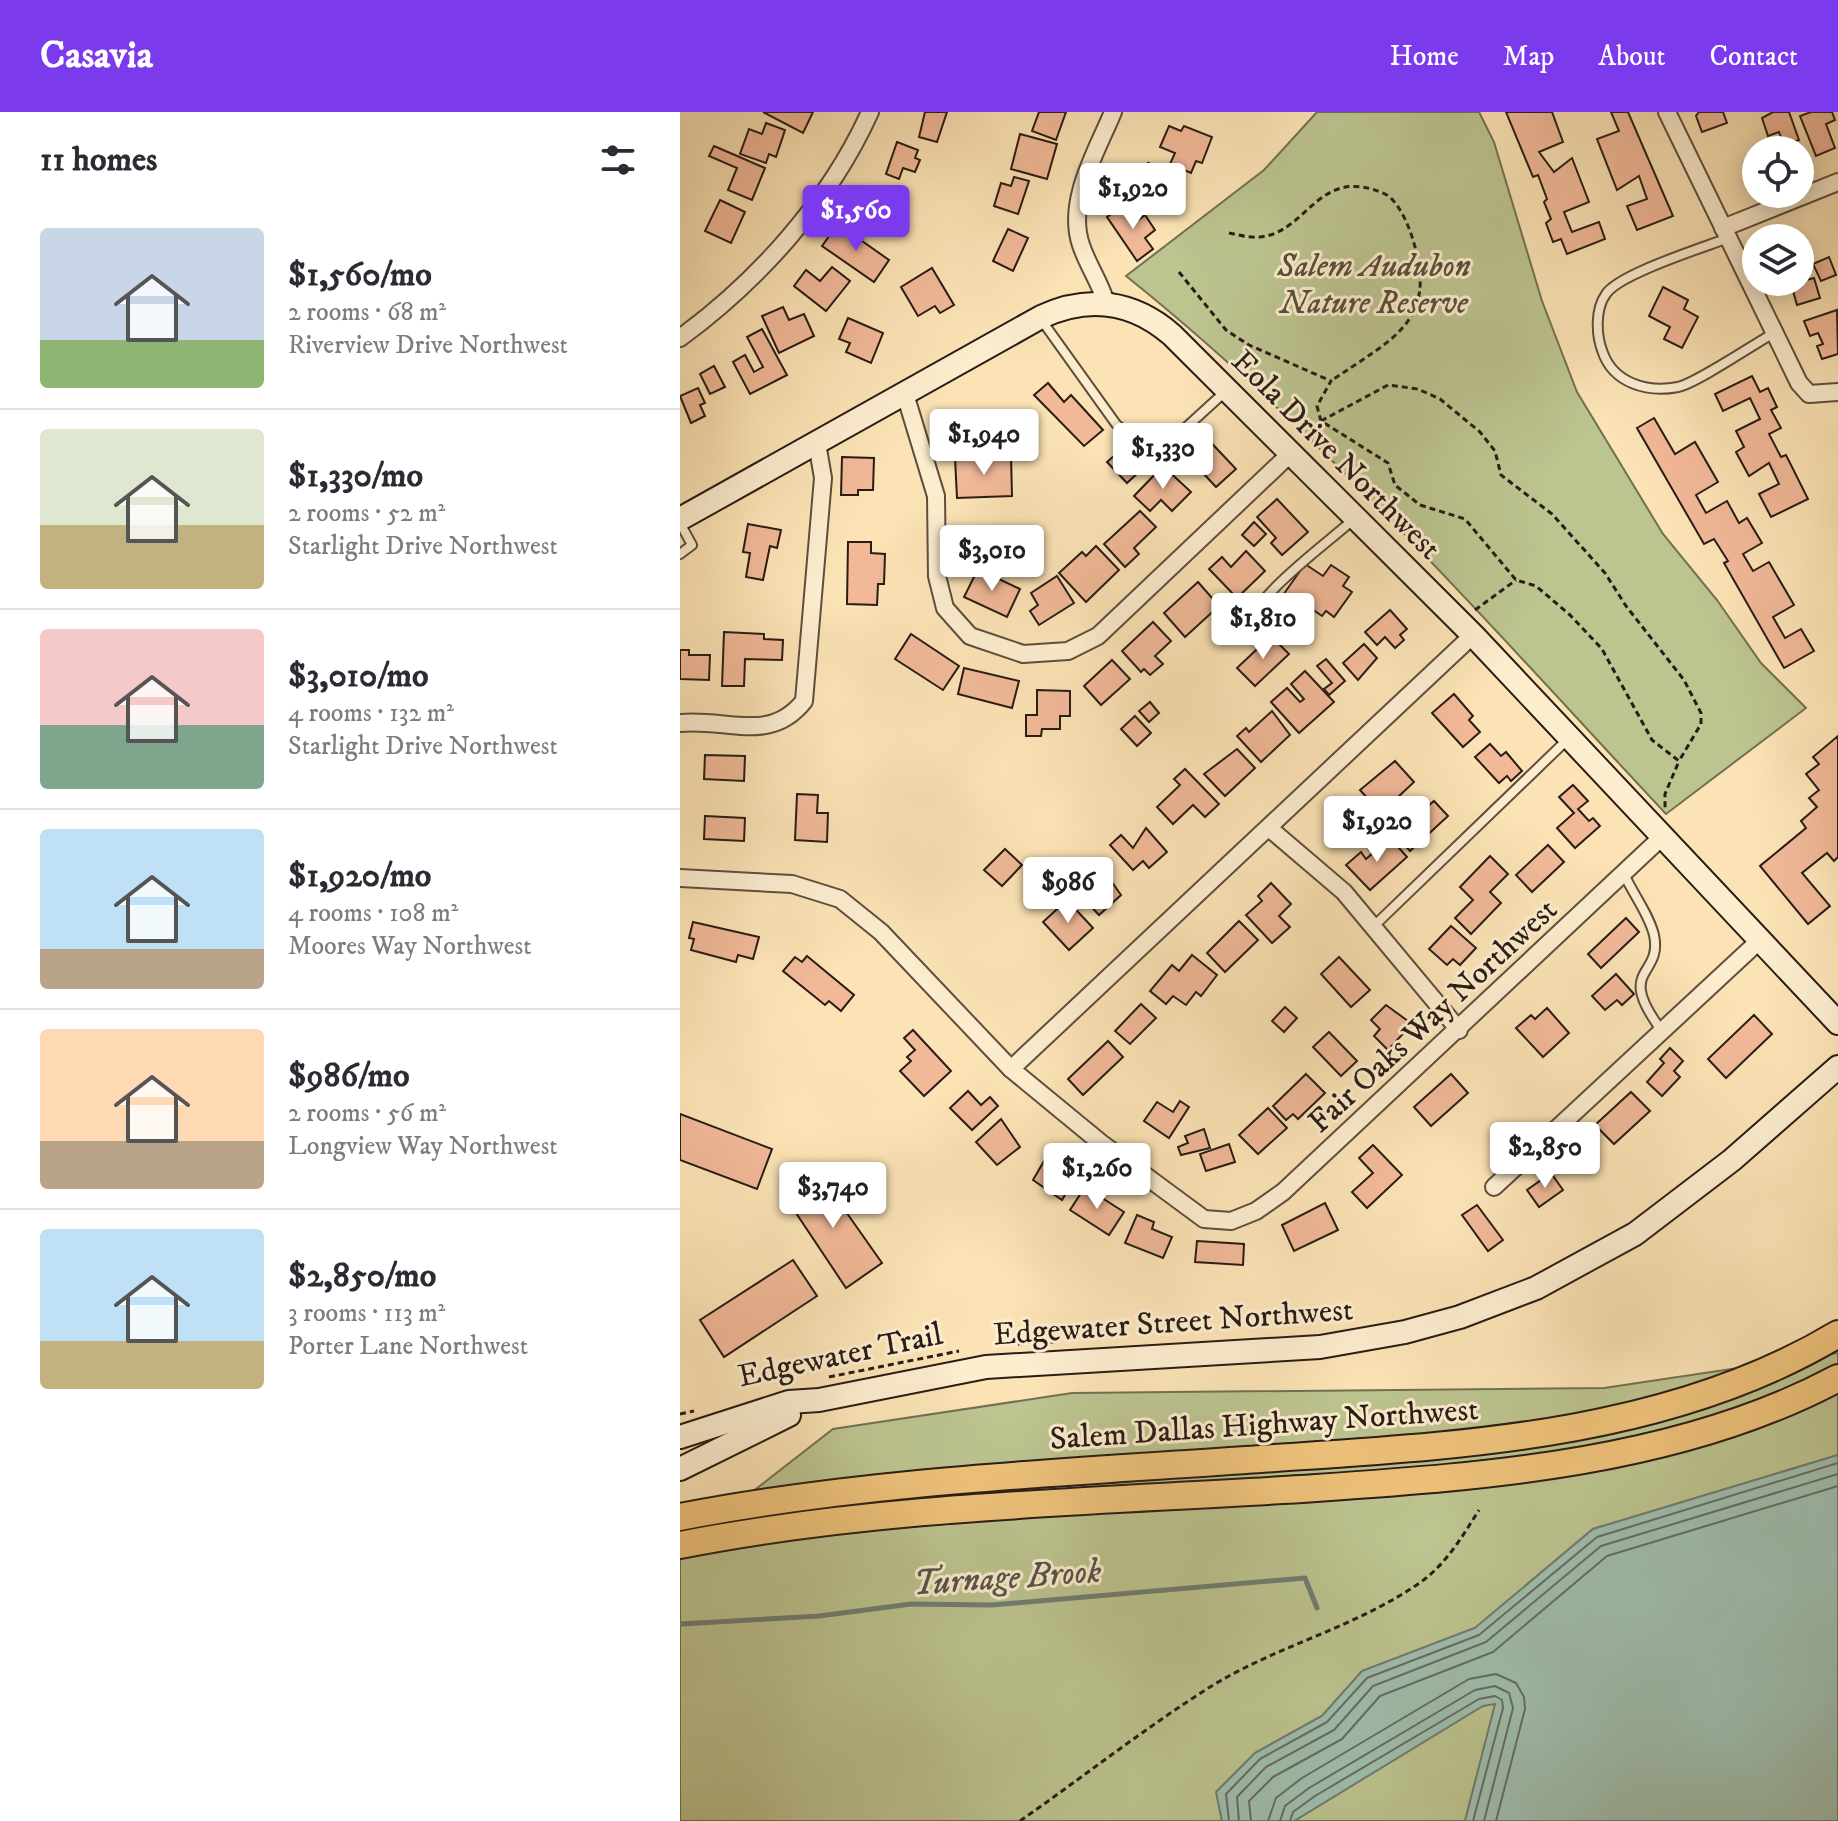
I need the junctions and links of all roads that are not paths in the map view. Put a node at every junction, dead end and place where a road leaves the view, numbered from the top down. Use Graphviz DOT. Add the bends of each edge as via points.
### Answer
graph roads {
  1 [pos="870,112"];
  2 [pos="1113,112"];
  3 [pos="1667,112"];
  4 [pos="1838,182"];
  5 [pos="1725,233"];
  6 [pos="1106,303"];
  7 [pos="1039,318"];
  8 [pos="1774,333"];
  9 [pos="680,338"];
  10 [pos="1227,390"];
  11 [pos="1838,392"];
  12 [pos="905,394"];
  13 [pos="817,443"];
  14 [pos="1291,453"];
  15 [pos="1356,517"];
  16 [pos="680,521"];
  17 [pos="680,554"];
  18 [pos="1247,631"];
  19 [pos="1473,635"];
  20 [pos="680,723"];
  21 [pos="1570,738"];
  22 [pos="1664,825"];
  23 [pos="1269,828"];
  24 [pos="1624,873"];
  25 [pos="680,878"];
  26 [pos="1374,926"];
  27 [pos="1760,940"];
  28 [pos="1838,1023"];
  29 [pos="1459,1030"];
  30 [pos="1662,1032"];
  31 [pos="1838,1067"];
  32 [pos="1011,1069"];
  33 [pos="1494,1187"];
  34 [pos="1838,1334"];
  35 [pos="1838,1378"];
  36 [pos="819,1400"];
  37 [pos="680,1437"];
  38 [pos="680,1469"];
  39 [pos="680,1517"];
  40 [pos="680,1545"];
  1 -- 9 [label="street" via="791,235 750,279"];
  2 -- 6 [label="street" via="1077,216 1080,242"];
  3 -- 5 [label="street"];
  4 -- 5 [label="street"];
  5 -- 8 [label="street"];
  5 -- 8 [label="lane" via="1624,279 1606,293 1599,311 1598,342 1606,363 1619,379 1644,387 1680,387"];
  6 -- 7 [label="main road, Eola Drive Northwest" via="1069,306"];
  6 -- 10 [label="main road, Eola Drive Northwest" via="1159,324"];
  7 -- 10 [label="lane" via="1116,424 1139,444 1170,442"];
  7 -- 12 [label="main road, Eola Drive Northwest"];
  8 -- 11 [label="street" via="1809,394"];
  10 -- 14 [label="main road, Eola Drive Northwest"];
  12 -- 13 [label="main road, Eola Drive Northwest"];
  12 -- 14 [label="street" via="936,496 937,576 945,608 970,636 1023,654 1068,651 1098,636"];
  13 -- 16 [label="main road, Eola Drive Northwest"];
  13 -- 20 [label="street" via="823,478 804,701 792,717 770,727"];
  14 -- 15 [label="main road, Eola Drive Northwest"];
  15 -- 18 [label="lane" via="1261,603"];
  15 -- 19 [label="main road, Eola Drive Northwest"];
  16 -- 17 [label="lane" via="692,545"];
  19 -- 21 [label="main road, Eola Drive Northwest"];
  19 -- 23 [label="street"];
  21 -- 22 [label="main road, Eola Drive Northwest"];
  21 -- 26 [label="lane"];
  22 -- 24 [label="street, Fair Oaks Way Northwest"];
  22 -- 27 [label="main road, Eola Drive Northwest"];
  23 -- 26 [label="street" via="1344,892"];
  23 -- 32 [label="street"];
  24 -- 29 [label="street, Fair Oaks Way Northwest"];
  24 -- 30 [label="lane" via="1654,937 1639,988 1642,1004"];
  25 -- 32 [label="street" via="792,884 840,899 881,932"];
  26 -- 29 [label="street"];
  27 -- 28 [label="main road, Eola Drive Northwest"];
  27 -- 30 [label="street"];
  29 -- 32 [label="street, Fair Oaks Way Northwest" via="1283,1192 1231,1221 1204,1219 1185,1207"];
  30 -- 33 [label="street"];
  31 -- 36 [label="main road, Edgewater Street Northwest" via="1732,1160 1635,1234 1536,1288 1460,1317 1320,1347 1020,1363 931,1375"];
  34 -- 39 [label="highway, Salem Dallas Highway Northwest" via="1711,1392 1646,1411 1525,1434 1405,1449 977,1479 835,1493"];
  35 -- 40 [label="highway, Salem Dallas Highway Northwest" via="1721,1425 1527,1469 955,1512 754,1532"];
  36 -- 37 [label="main road, Edgewater Street Northwest" via="789,1402"];
  36 -- 38 [label="main road, Edgewater Street Northwest"];
}
